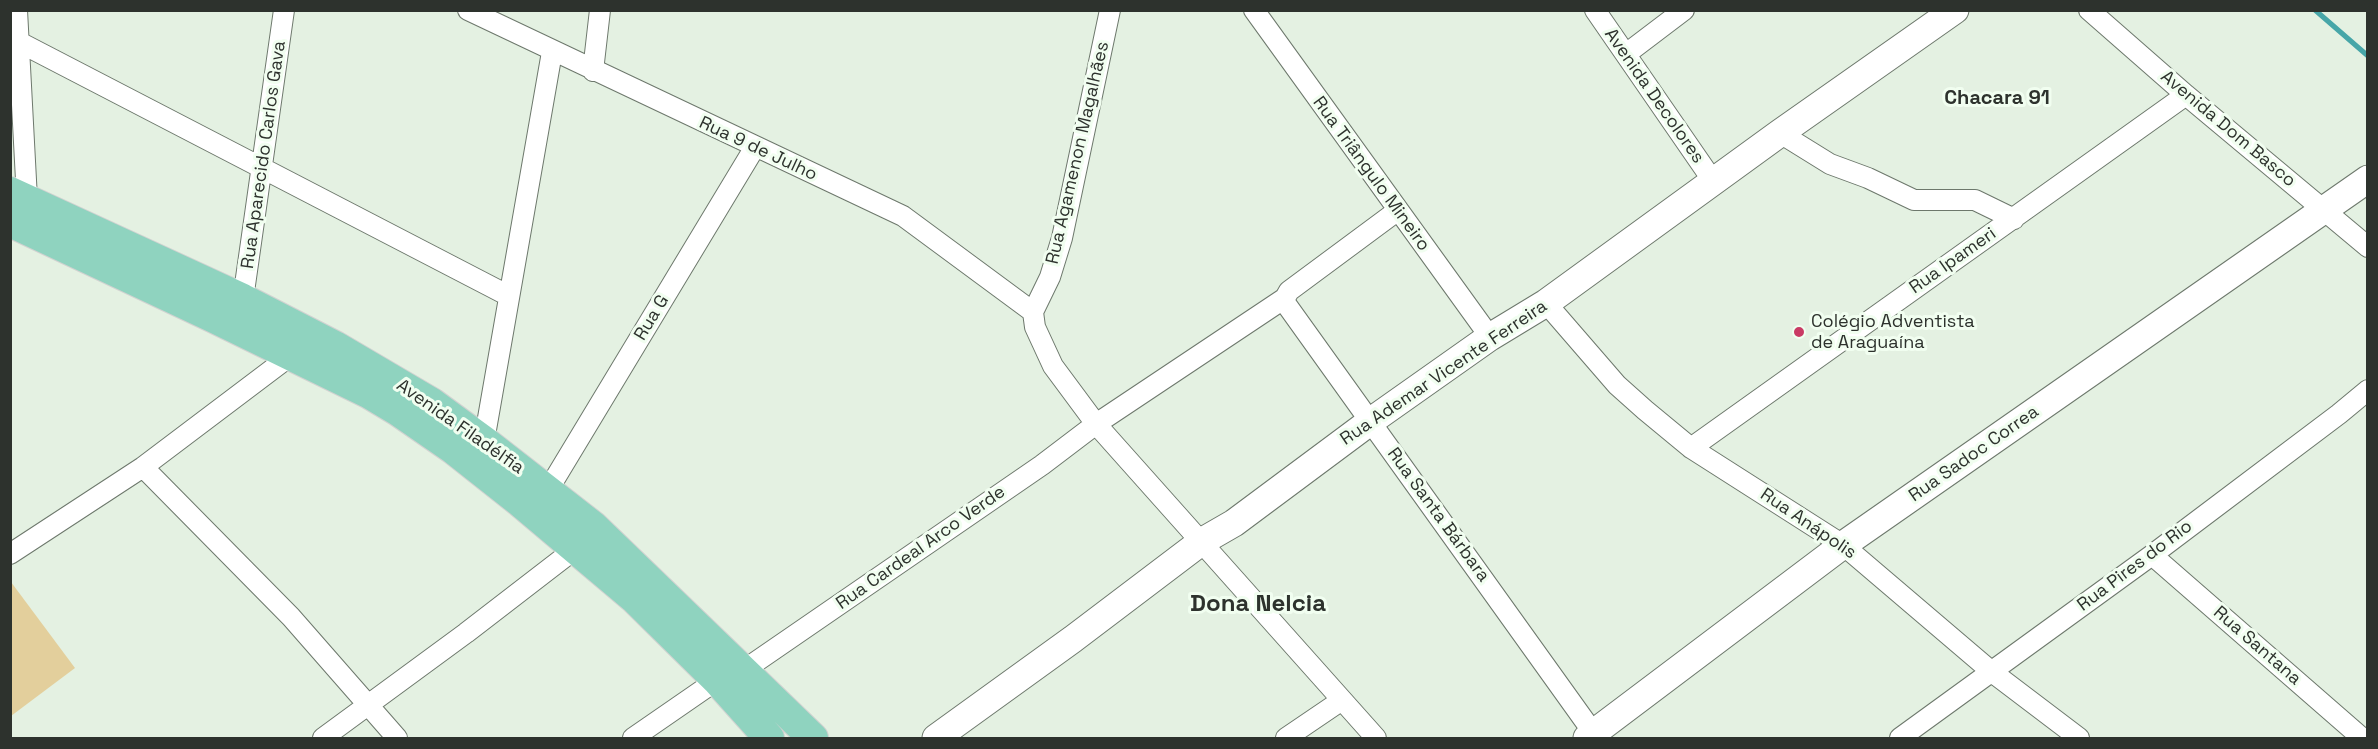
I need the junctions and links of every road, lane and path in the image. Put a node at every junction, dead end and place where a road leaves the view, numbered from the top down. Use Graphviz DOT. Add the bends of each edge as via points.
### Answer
graph roads {
  1 [pos="17,10"];
  2 [pos="284,10"];
  3 [pos="468,10"];
  4 [pos="600,10"];
  5 [pos="1110,10"];
  6 [pos="1254,10"];
  7 [pos="1596,10"];
  8 [pos="1684,10"];
  9 [pos="1955,10"];
  10 [pos="2089,10"];
  11 [pos="19,42"];
  12 [pos="552,52"];
  13 [pos="1626,54"];
  14 [pos="593,71"];
  15 [pos="2186,95"];
  16 [pos="1780,133"];
  17 [pos="755,147"];
  18 [pos="263,170"];
  19 [pos="2367,178"];
  20 [pos="1713,181"];
  21 [pos="16,204"];
  22 [pos="2324,209"];
  23 [pos="1396,211"];
  24 [pos="2014,219"];
  25 [pos="2367,247"];
  26 [pos="1287,294"];
  27 [pos="509,296"];
  28 [pos="243,299"];
  29 [pos="1546,303"];
  30 [pos="1034,320"];
  31 [pos="1490,338"];
  32 [pos="290,356"];
  33 [pos="2367,390"];
  34 [pos="1371,421"];
  35 [pos="1096,424"];
  36 [pos="484,441"];
  37 [pos="1692,448"];
  38 [pos="142,467"];
  39 [pos="548,490"];
  40 [pos="1201,542"];
  41 [pos="1843,545"];
  42 [pos="575,549"];
  43 [pos="10,554"];
  44 [pos="2152,555"];
  45 [pos="1992,672"];
  46 [pos="730,675"];
  47 [pos="1342,700"];
  48 [pos="368,706"];
  49 [pos="2355,735"];
  50 [pos="1593,737"];
  51 [pos="323,738"];
  52 [pos="397,738"];
  53 [pos="633,738"];
  54 [pos="769,738"];
  55 [pos="813,738"];
  56 [pos="936,738"];
  57 [pos="1286,738"];
  58 [pos="1376,738"];
  59 [pos="1900,738"];
  60 [pos="2079,738"];
  1 -- 11 [label="street"];
  2 -- 18 [label="street, Rua Aparecido Carlos Gava"];
  3 -- 12 [label="street, Rua 9 de Julho"];
  4 -- 14 [label="street"];
  5 -- 30 [label="street, Rua Agamenon Magalhães" via="1062,238"];
  6 -- 23 [label="street, Rua Triângulo Mineiro"];
  7 -- 13 [label="street, Avenida Decolores"];
  8 -- 13 [label="street"];
  9 -- 16 [label="street, Rua Ademar Vicente Ferreira"];
  10 -- 15 [label="street, Avenida Dom Basco"];
  11 -- 18 [label="street"];
  11 -- 21 [label="street"];
  12 -- 14 [label="street, Rua 9 de Julho"];
  12 -- 27 [label="street"];
  13 -- 20 [label="street, Avenida Decolores"];
  14 -- 17 [label="street, Rua 9 de Julho"];
  15 -- 22 [label="street, Avenida Dom Basco"];
  15 -- 24 [label="street, Rua Ipameri"];
  16 -- 20 [label="street, Rua Ademar Vicente Ferreira"];
  16 -- 24 [label="street" via="1830,164 1914,200 1975,201"];
  17 -- 30 [label="street, Rua 9 de Julho" via="903,216"];
  17 -- 39 [label="street, Rua G"];
  18 -- 27 [label="street"];
  18 -- 28 [label="street, Rua Aparecido Carlos Gava"];
  19 -- 22 [label="street, Rua Sadoc Correa"];
  20 -- 29 [label="street, Rua Ademar Vicente Ferreira"];
  21 -- 28 [label="main road, Avenida Filadélfia"];
  21 -- 32 [label="main road, Avenida Filadélfia"];
  22 -- 25 [label="street, Avenida Dom Basco"];
  22 -- 41 [label="street, Rua Sadoc Correa"];
  23 -- 26 [label="street"];
  23 -- 31 [label="street, Rua Triângulo Mineiro"];
  24 -- 37 [label="street, Rua Ipameri"];
  26 -- 34 [label="street, Rua Santa Bárbara" via="1286,303"];
  26 -- 35 [label="street, Rua Cardeal Arco Verde"];
  27 -- 36 [label="street"];
  28 -- 36 [label="main road, Avenida Filadélfia" via="335,346 413,392"];
  29 -- 31 [label="street, Rua Ademar Vicente Ferreira"];
  29 -- 37 [label="street, Rua Anápolis" via="1617,385"];
  30 -- 35 [label="street" via="1053,366"];
  31 -- 34 [label="street, Rua Ademar Vicente Ferreira"];
  32 -- 38 [label="street"];
  32 -- 42 [label="main road, Avenida Filadélfia" via="398,411 461,456"];
  33 -- 44 [label="street, Rua Pires do Rio"];
  34 -- 40 [label="street, Rua Ademar Vicente Ferreira" via="1233,523"];
  34 -- 50 [label="street, Rua Santa Bárbara"];
  35 -- 40 [label="street"];
  35 -- 46 [label="street, Rua Cardeal Arco Verde" via="1042,465"];
  36 -- 39 [label="main road, Avenida Filadélfia"];
  37 -- 41 [label="street, Rua Anápolis"];
  38 -- 43 [label="street"];
  38 -- 48 [label="street" via="291,617"];
  39 -- 46 [label="main road, Avenida Filadélfia" via="593,526"];
  40 -- 47 [label="street"];
  40 -- 56 [label="street, Rua Ademar Vicente Ferreira"];
  41 -- 45 [label="street, Rua Anápolis"];
  41 -- 50 [label="street, Rua Sadoc Correa"];
  42 -- 46 [label="main road, Avenida Filadélfia"];
  42 -- 48 [label="street"];
  44 -- 45 [label="street, Rua Pires do Rio"];
  44 -- 49 [label="street, Rua Santana"];
  45 -- 59 [label="street, Rua Pires do Rio"];
  45 -- 60 [label="street, Rua Anápolis"];
  46 -- 53 [label="street, Rua Cardeal Arco Verde"];
  46 -- 54 [label="main road, Avenida Filadélfia"];
  46 -- 55 [label="main road, Avenida Filadélfia"];
  47 -- 57 [label="street"];
  47 -- 58 [label="street"];
  48 -- 51 [label="street"];
  48 -- 52 [label="street"];
}
